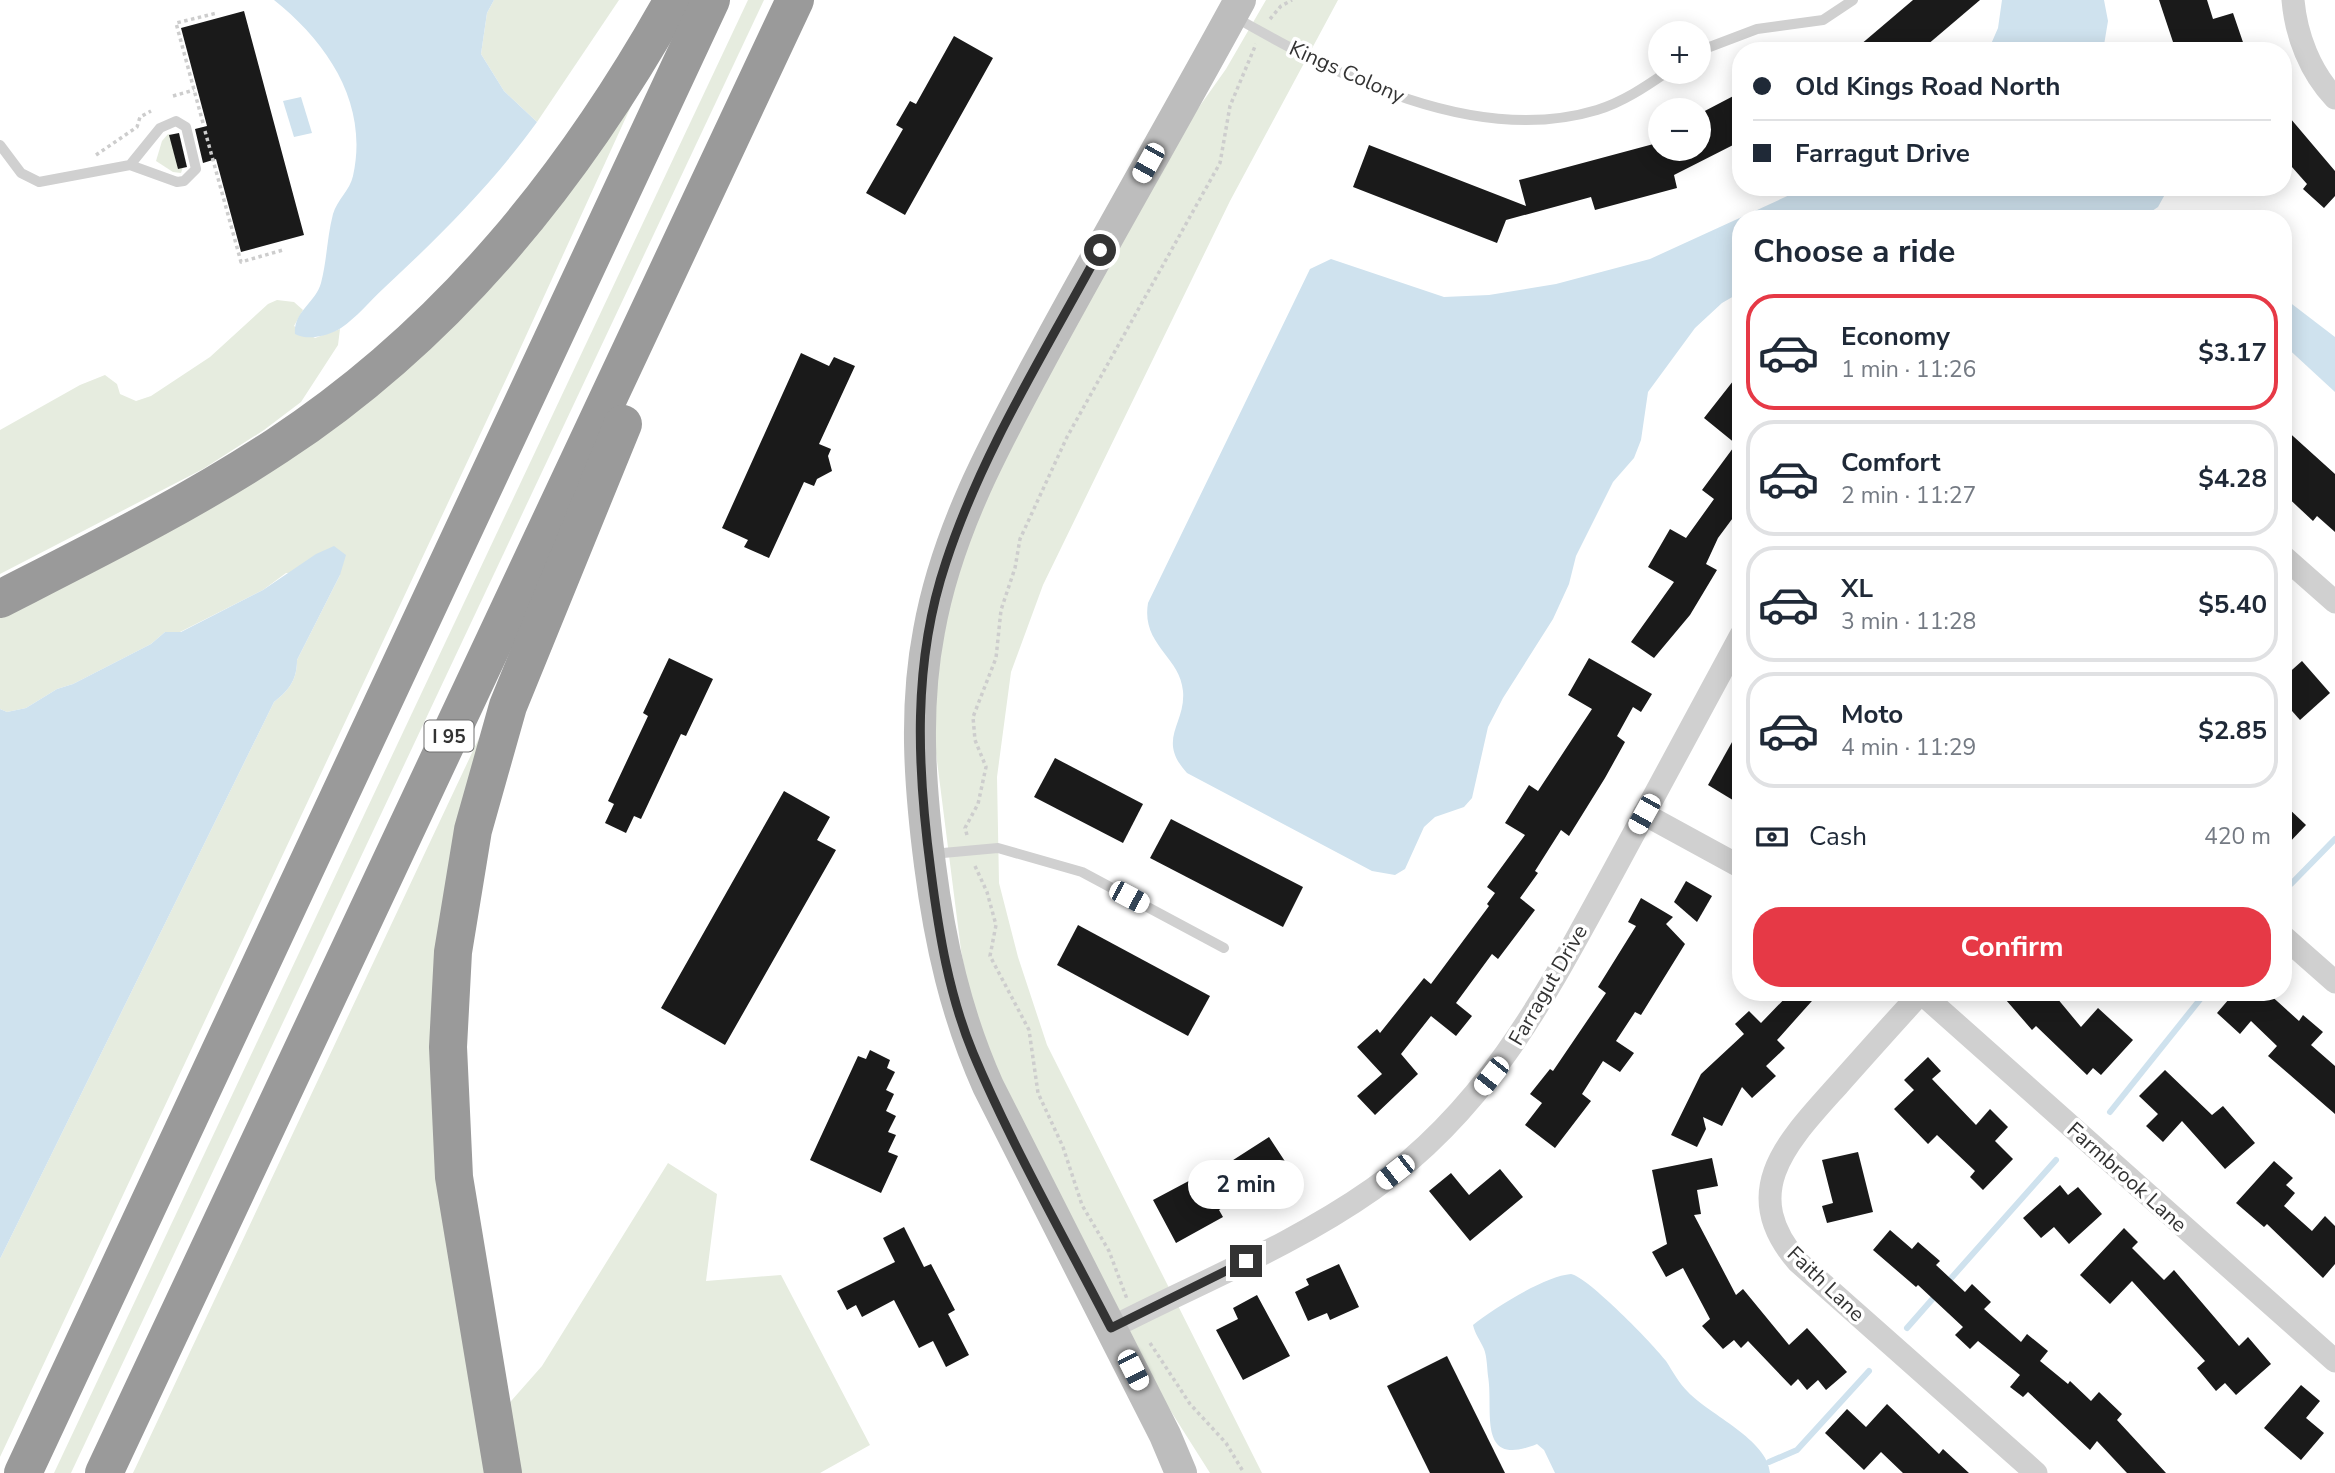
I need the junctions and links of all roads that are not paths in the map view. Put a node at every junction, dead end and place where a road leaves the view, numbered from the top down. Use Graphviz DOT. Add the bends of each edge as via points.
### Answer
graph roads {
  1 [pos="673,0"];
  2 [pos="711,0"];
  3 [pos="795,0"];
  4 [pos="818,0"];
  5 [pos="1853,0"];
  6 [pos="2293,0"];
  7 [pos="1236,8"];
  8 [pos="1711,46"];
  9 [pos="1649,84"];
  10 [pos="2335,98"];
  11 [pos="0,145"];
  12 [pos="130,165"];
  13 [pos="2292,564"];
  14 [pos="0,599"];
  15 [pos="2335,602"];
  16 [pos="1732,652"];
  17 [pos="1644,814"];
  18 [pos="929,854"];
  19 [pos="1732,862"];
  20 [pos="2292,944"];
  21 [pos="1224,948"];
  22 [pos="2335,982"];
  23 [pos="1913,1001"];
  24 [pos="1929,1001"];
  25 [pos="1111,1328"];
  26 [pos="2335,1361"];
  27 [pos="1166,1434"];
  28 [pos="23,1473"];
  29 [pos="104,1473"];
  30 [pos="503,1473"];
  31 [pos="1181,1473"];
  32 [pos="1194,1473"];
  33 [pos="2036,1473"];
  1 -- 14 [label="highway" via="623,86 556,185 475,278 373,375 227,478"];
  2 -- 28 [label="highway"];
  3 -- 29 [label="highway, I 95"];
  4 -- 30 [label="highway" via="620,431 538,627 503,719 470,843 450,986 448,1098 459,1220"];
  5 -- 8 [label="lane" via="1823,20 1757,29"];
  6 -- 10 [label="street" via="2304,47"];
  7 -- 9 [label="lane, Kings Colony" via="1367,85 1471,114 1542,119 1584,114 1627,98"];
  7 -- 18 [label="street" via="981,469 956,533 929,628 921,693 920,756"];
  11 -- 12 [label="lane" via="21,173 39,181"];
  12 -- 12 [label="lane" via="184,181 196,169 186,127 176,121 159,128"];
  13 -- 15 [label="street"];
  16 -- 17 [label="street, Farragut Drive"];
  17 -- 19 [label="street"];
  17 -- 25 [label="street, Farragut Drive" via="1541,1004 1479,1091 1442,1130 1373,1189 1328,1218"];
  18 -- 21 [label="lane" via="998,848 1082,872"];
  18 -- 25 [label="street" via="947,969 970,1045"];
  20 -- 22 [label="street"];
  23 -- 33 [label="street, Faith Lane" via="1789,1142 1772,1175 1771,1212 1779,1238 1798,1262"];
  24 -- 26 [label="street, Farmbrook Lane"];
  25 -- 27 [label="street"];
  27 -- 31 [label="street"];
  27 -- 32 [label="street"];
}
